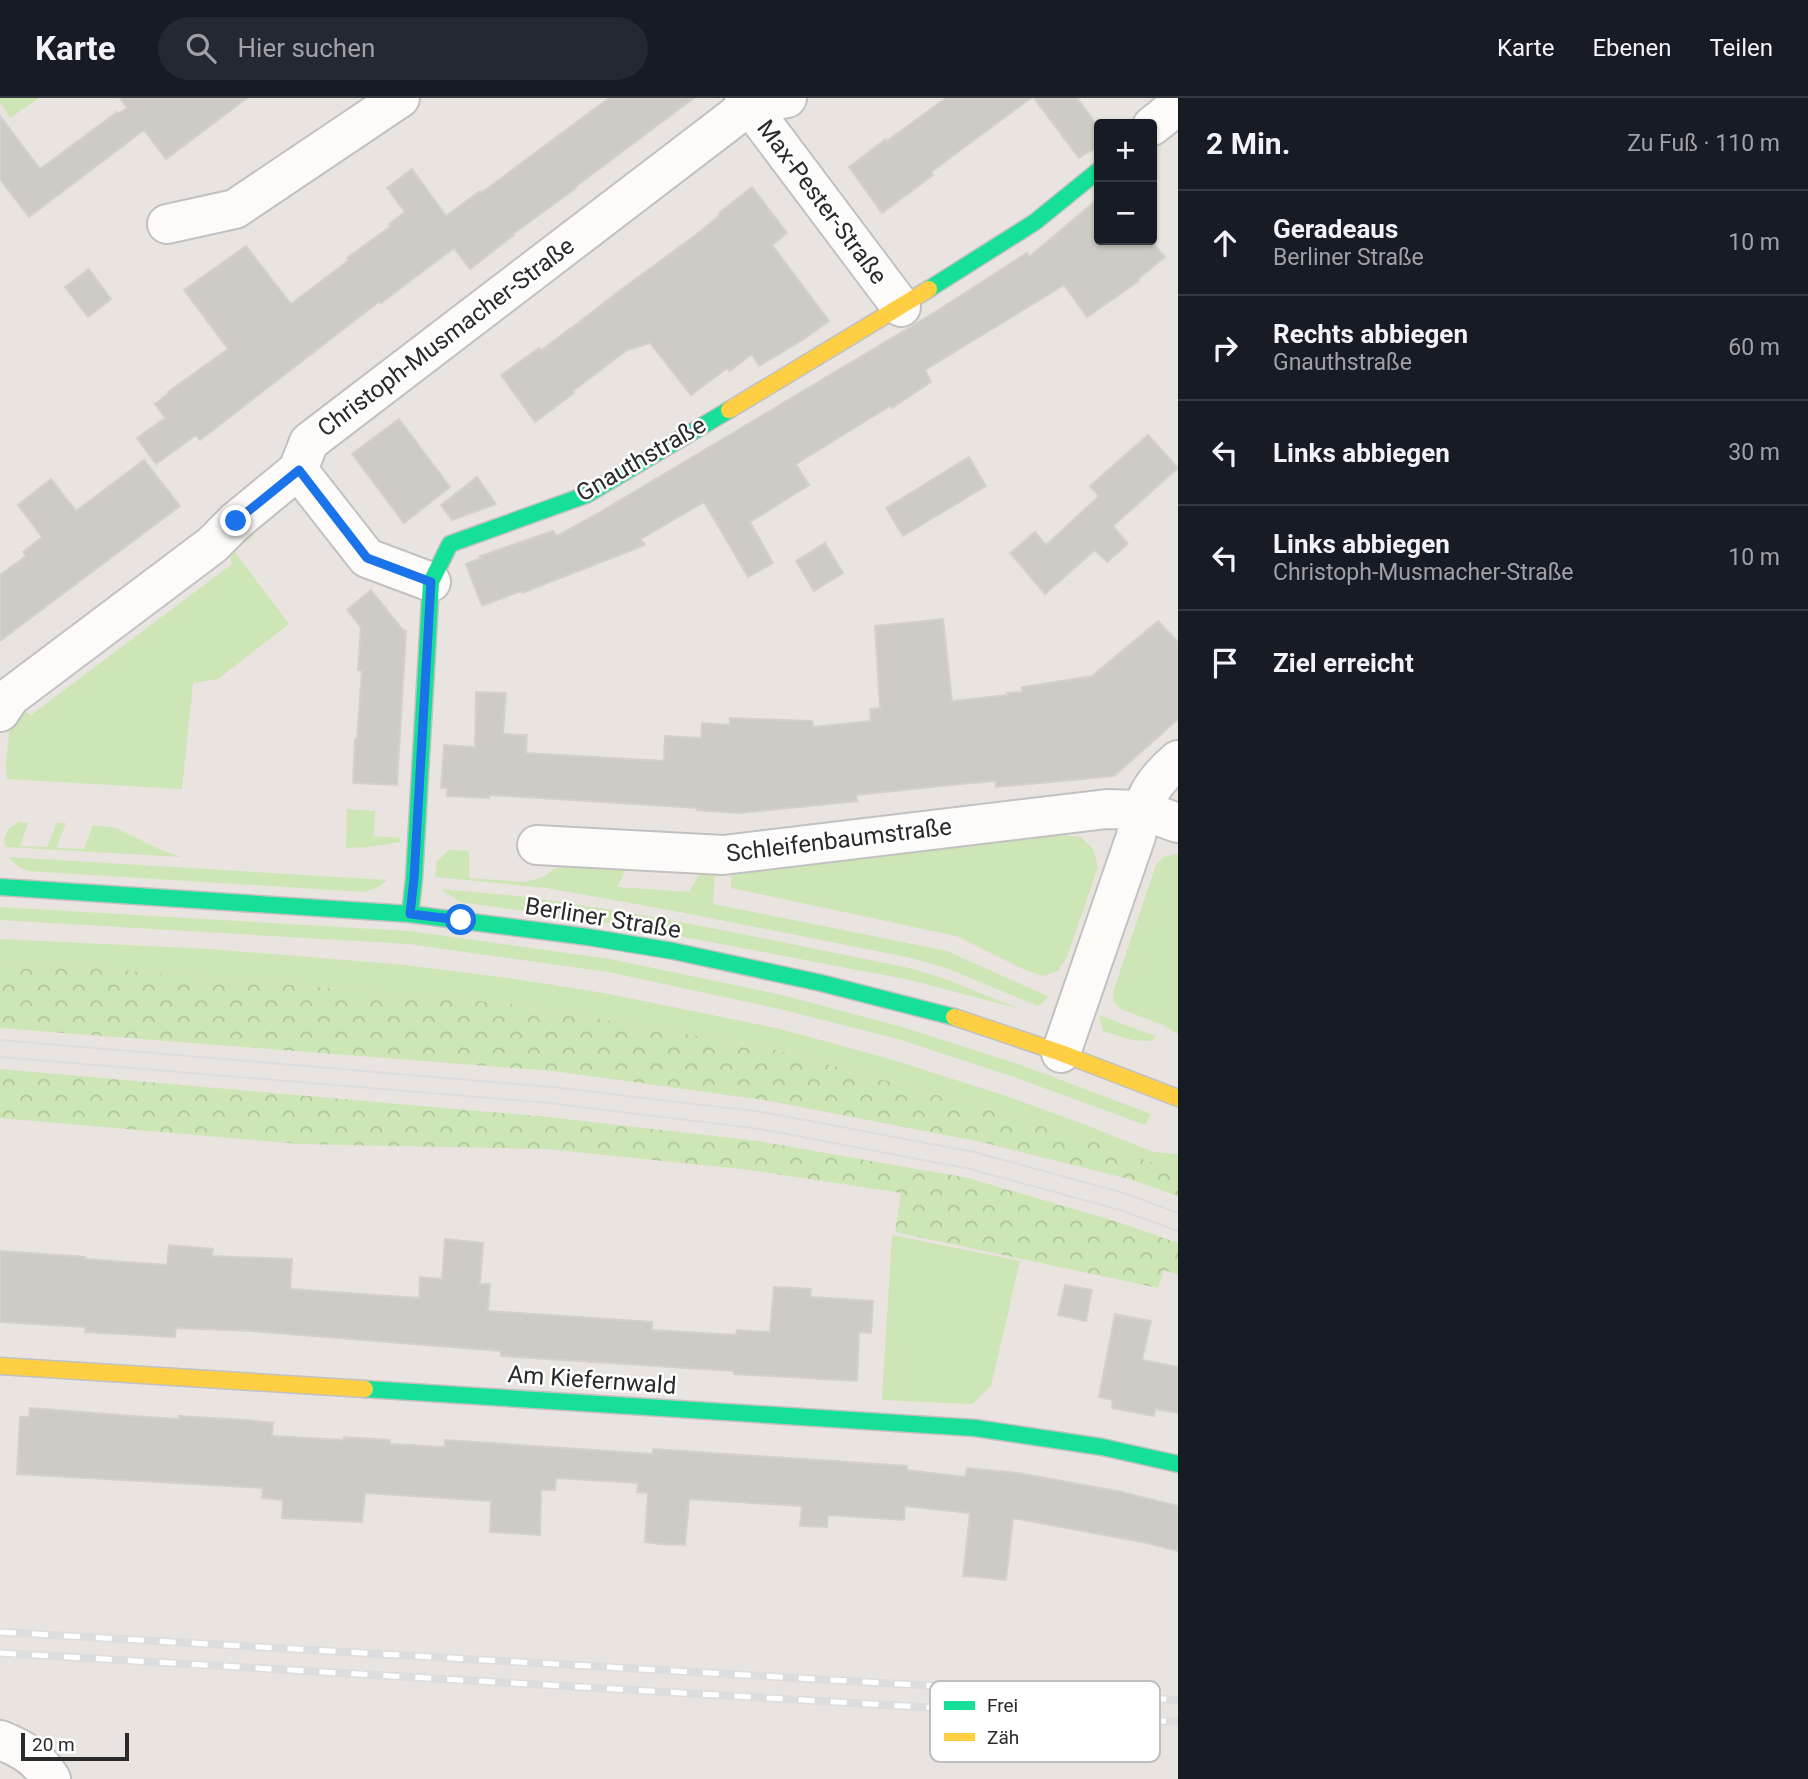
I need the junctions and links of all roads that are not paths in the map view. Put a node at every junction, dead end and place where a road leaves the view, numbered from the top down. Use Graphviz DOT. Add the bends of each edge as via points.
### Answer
graph roads {
  1 [pos="400,98"];
  2 [pos="787,98"];
  3 [pos="747,102"];
  4 [pos="1178,105"];
  5 [pos="1157,123"];
  6 [pos="1094,174"];
  7 [pos="167,224"];
  8 [pos="901,307"];
  9 [pos="299,470"];
  10 [pos="431,582"];
  11 [pos="0,712"];
  12 [pos="1178,760"];
  13 [pos="1141,810"];
  14 [pos="1178,823"];
  15 [pos="537,845"];
  16 [pos="0,887"];
  17 [pos="410,914"];
  18 [pos="1061,1053"];
  19 [pos="1178,1098"];
  20 [pos="0,1366"];
  21 [pos="1178,1464"];
  22 [pos="0,1740"];
  23 [pos="51,1779"];
  1 -- 7 [label="street" via="235,209"];
  2 -- 3 [label="street, Christoph-Musmacher-Straße"];
  3 -- 8 [label="street, Max-Pester-Straße"];
  3 -- 9 [label="street, Christoph-Musmacher-Straße" via="309,442"];
  4 -- 5 [label="street"];
  6 -- 8 [label="street, Gnauthstraße" via="1035,222"];
  8 -- 10 [label="street, Gnauthstraße" via="586,495 450,544"];
  9 -- 10 [label="street" via="367,558"];
  9 -- 11 [label="street, Christoph-Musmacher-Straße" via="212,545 10,697"];
  10 -- 17 [label="street, Gnauthstraße"];
  12 -- 13 [label="street" via="1152,787"];
  13 -- 14 [label="street, Schleifenbaumstraße"];
  13 -- 15 [label="street, Schleifenbaumstraße" via="1073,812 723,855"];
  13 -- 18 [label="street"];
  16 -- 17 [label="street, Berliner Straße"];
  17 -- 18 [label="street, Berliner Straße" via="588,937 750,967 949,1015"];
  18 -- 19 [label="street, Berliner Straße"];
  20 -- 21 [label="street, Am Kiefernwald" via="975,1428"];
  22 -- 23 [label="street" via="21,1748"];
}
